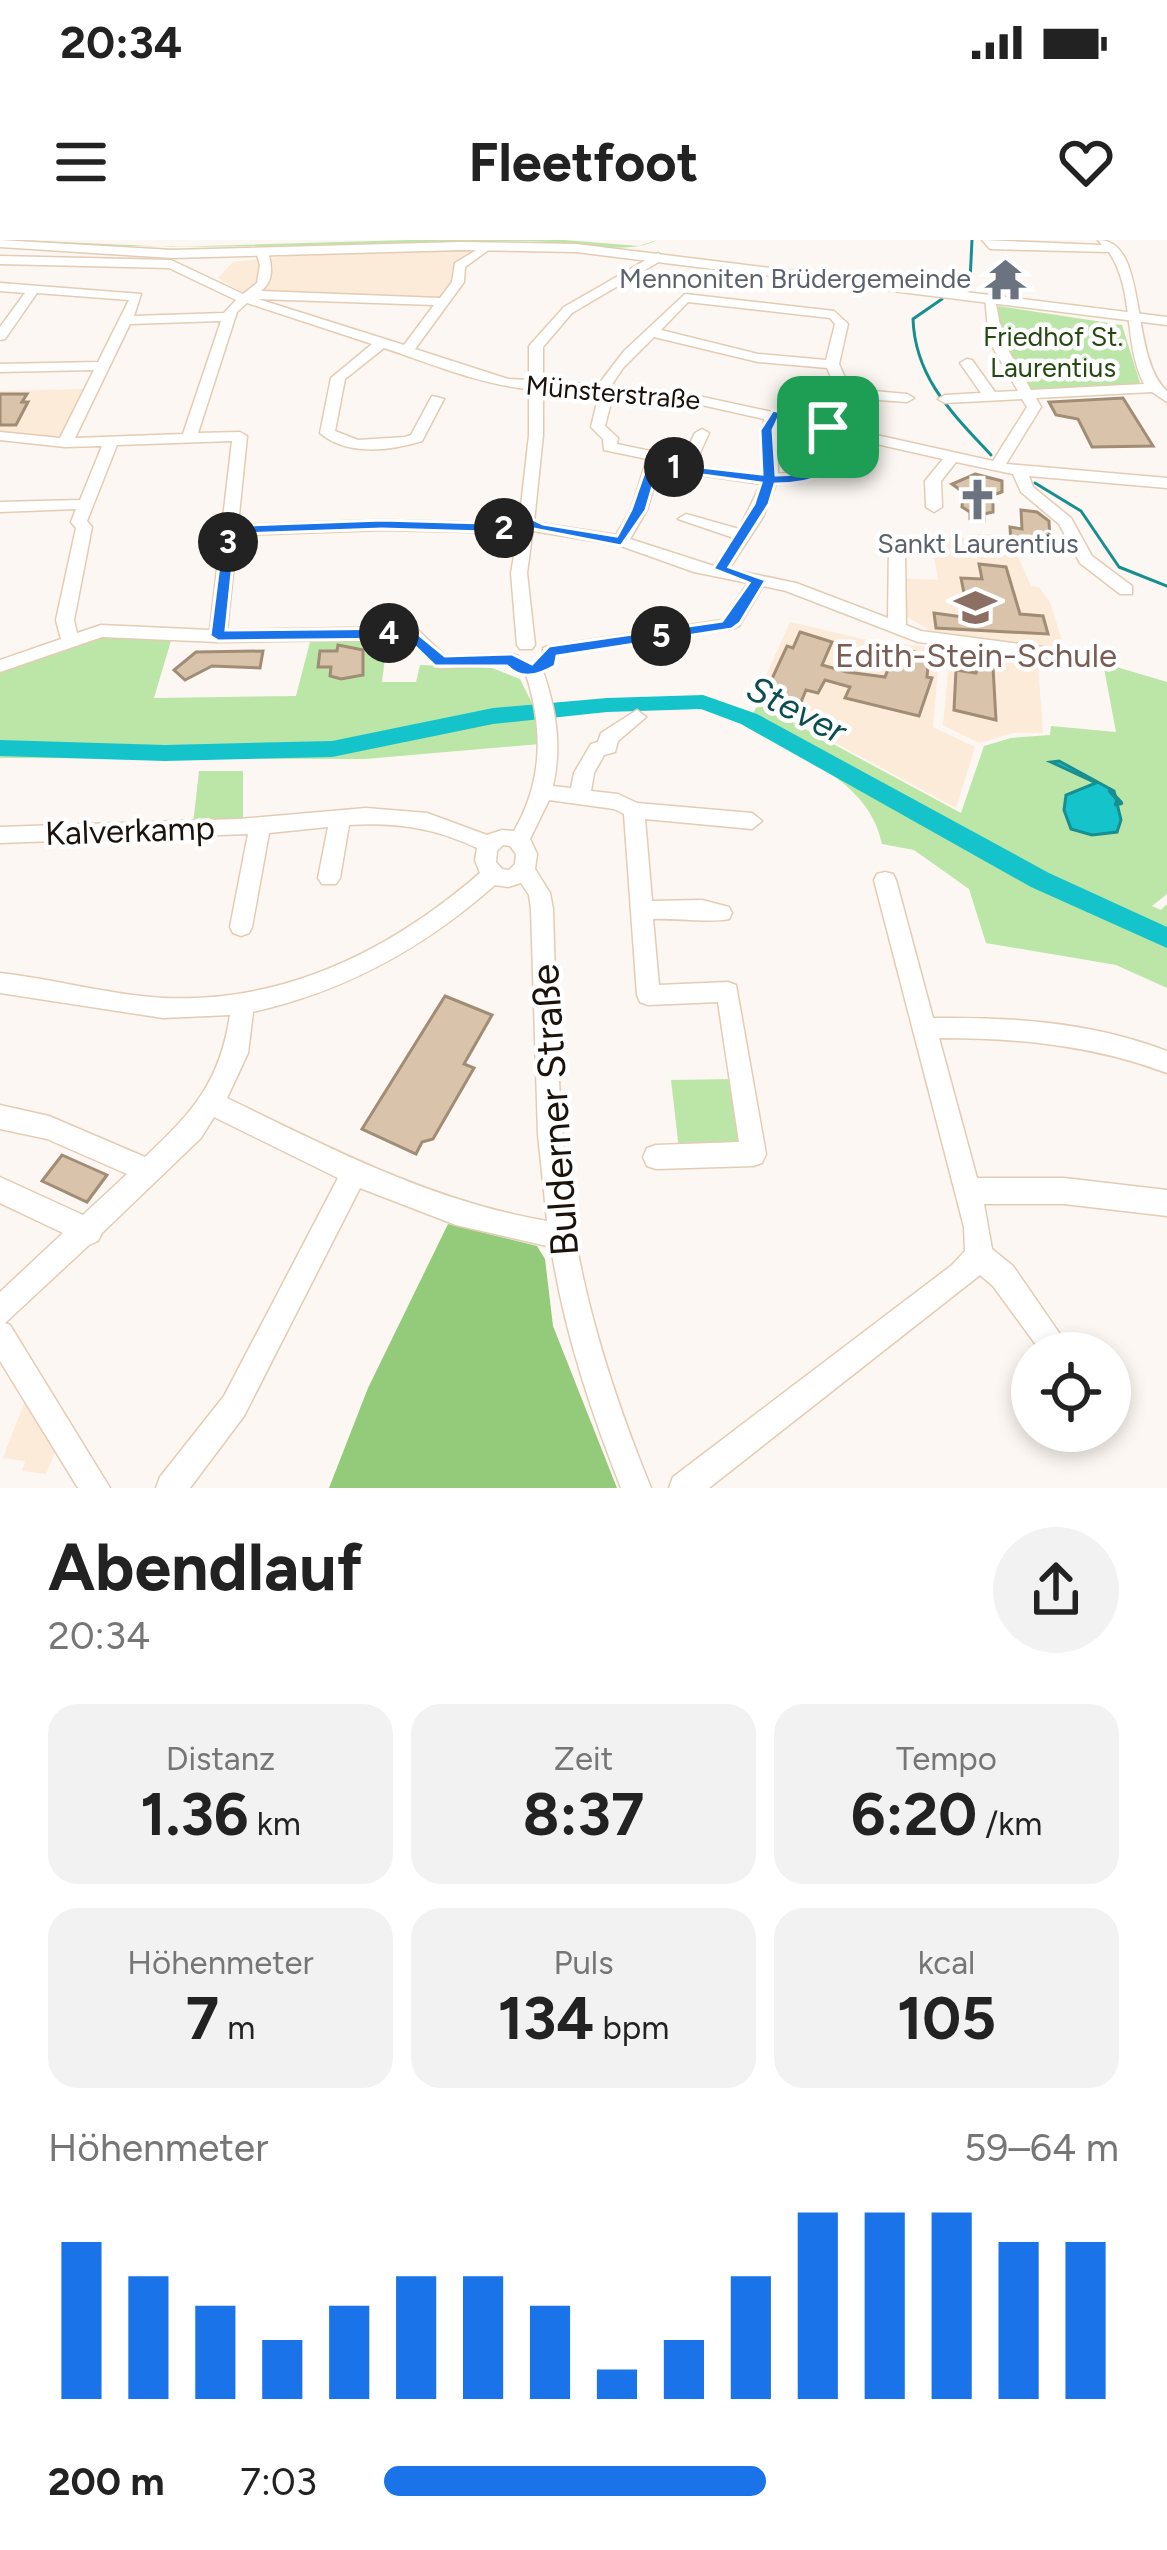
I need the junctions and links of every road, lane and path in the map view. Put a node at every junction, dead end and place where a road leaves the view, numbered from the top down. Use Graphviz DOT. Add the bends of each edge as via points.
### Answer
graph roads {
  1 [pos="988,240"];
  2 [pos="670,242"];
  3 [pos="0,243"];
  4 [pos="1058,244"];
  5 [pos="1110,244"];
  6 [pos="488,245"];
  7 [pos="1022,250"];
  8 [pos="264,255"];
  9 [pos="658,257"];
  10 [pos="0,260"];
  11 [pos="0,287"];
  12 [pos="35,288"];
  13 [pos="249,297"];
  14 [pos="989,299"];
  15 [pos="444,302"];
  16 [pos="228,317"];
  17 [pos="1135,317"];
  18 [pos="123,320"];
  19 [pos="1167,321"];
  20 [pos="2,330"];
  21 [pos="655,333"];
  22 [pos="380,344"];
  23 [pos="405,353"];
  24 [pos="968,363"];
  25 [pos="832,364"];
  26 [pos="100,366"];
  27 [pos="0,368"];
  28 [pos="533,388"];
  29 [pos="1153,388"];
  30 [pos="604,391"];
  31 [pos="845,393"];
  32 [pos="1033,397"];
  33 [pos="907,398"];
  34 [pos="945,398"];
  35 [pos="992,398"];
  36 [pos="1167,398"];
  37 [pos="437,399"];
  38 [pos="773,414"];
  39 [pos="828,427"];
  40 [pos="702,433"];
  41 [pos="0,436"];
  42 [pos="866,436"];
  43 [pos="189,438"];
  44 [pos="111,441"];
  45 [pos="65,443"];
  46 [pos="951,458"];
  47 [pos="652,464"];
  48 [pos="997,466"];
  49 [pos="685,469"];
  50 [pos="1019,471"];
  51 [pos="769,479"];
  52 [pos="1167,483"];
  53 [pos="86,504"];
  54 [pos="0,507"];
  55 [pos="934,507"];
  56 [pos="686,519"];
  57 [pos="527,528"];
  58 [pos="229,530"];
  59 [pos="742,536"];
  60 [pos="621,541"];
  61 [pos="905,544"];
  62 [pos="720,569"];
  63 [pos="758,580"];
  64 [pos="1126,590"];
  65 [pos="900,626"];
  66 [pos="218,636"];
  67 [pos="70,640"];
  68 [pos="526,645"];
  69 [pos="549,652"];
  70 [pos="512,660"];
  71 [pos="1097,660"];
  72 [pos="0,666"];
  73 [pos="534,670"];
  74 [pos="637,717"];
  75 [pos="544,792"];
  76 [pos="580,796"];
  77 [pos="634,810"];
  78 [pos="340,817"];
  79 [pos="752,821"];
  80 [pos="260,826"];
  81 [pos="0,835"];
  82 [pos="518,841"];
  83 [pos="490,845"];
  84 [pos="524,870"];
  85 [pos="493,874"];
  86 [pos="328,878"];
  87 [pos="885,880"];
  88 [pos="641,910"];
  89 [pos="721,913"];
  90 [pos="241,927"];
  91 [pos="0,983"];
  92 [pos="243,1004"];
  93 [pos="922,1028"];
  94 [pos="1167,1062"];
  95 [pos="213,1104"];
  96 [pos="0,1117"];
  97 [pos="656,1157"];
  98 [pos="150,1172"];
  99 [pos="354,1173"];
  100 [pos="0,1190"];
  101 [pos="966,1191"];
  102 [pos="1167,1203"];
  103 [pos="89,1232"];
  104 [pos="559,1233"];
  105 [pos="979,1256"];
  106 [pos="0,1311"];
  107 [pos="1044,1332"];
  108 [pos="0,1335"];
  109 [pos="95,1488"];
  110 [pos="171,1488"];
  111 [pos="636,1488"];
  112 [pos="684,1488"];
  1 -- 7 [label="street"];
  2 -- 9 [label="main road"];
  3 -- 8 [label="main road"];
  4 -- 5 [label="street"];
  4 -- 7 [label="street"];
  5 -- 17 [label="street"];
  6 -- 8 [label="main road"];
  6 -- 9 [label="main road"];
  6 -- 15 [label="street" via="459,266"];
  8 -- 13 [label="street" via="263,284"];
  9 -- 14 [label="main road"];
  9 -- 28 [label="street" via="555,320 534,352"];
  10 -- 13 [label="street, Münsterstraße" via="170,264"];
  11 -- 12 [label="street"];
  12 -- 18 [label="street" via="136,296"];
  12 -- 20 [label="street"];
  13 -- 15 [label="street"];
  13 -- 16 [label="street"];
  13 -- 22 [label="street, Münsterstraße"];
  14 -- 17 [label="main road"];
  14 -- 32 [label="street" via="996,341"];
  15 -- 23 [label="street"];
  16 -- 18 [label="street"];
  16 -- 43 [label="street"];
  17 -- 19 [label="main road"];
  17 -- 29 [label="street" via="1142,370"];
  18 -- 26 [label="street"];
  21 -- 25 [label="street" via="757,357"];
  21 -- 25 [label="street" via="686,298 834,315 842,324"];
  21 -- 30 [label="street" via="612,371"];
  22 -- 23 [label="street, Münsterstraße"];
  22 -- 37 [label="street" via="338,378 327,433 336,441 402,444 417,439"];
  23 -- 28 [label="street, Münsterstraße"];
  24 -- 35 [label="street"];
  25 -- 31 [label="street"];
  26 -- 27 [label="street"];
  26 -- 45 [label="street"];
  28 -- 30 [label="street, Münsterstraße"];
  28 -- 57 [label="street"];
  29 -- 32 [label="street"];
  29 -- 36 [label="street"];
  30 -- 38 [label="street, Münsterstraße" via="674,394"];
  30 -- 47 [label="street" via="598,427 610,448 655,456"];
  31 -- 33 [label="street"];
  31 -- 39 [label="street"];
  32 -- 35 [label="street"];
  32 -- 48 [label="street"];
  34 -- 35 [label="street"];
  38 -- 39 [label="street, Münsterstraße"];
  38 -- 51 [label="street"];
  39 -- 42 [label="street, Münsterstraße"];
  40 -- 49 [label="street"];
  41 -- 45 [label="street"];
  42 -- 46 [label="street, Münsterstraße"];
  42 -- 51 [label="street" via="850,456 806,480"];
  43 -- 44 [label="street"];
  43 -- 58 [label="street" via="240,436"];
  44 -- 45 [label="street"];
  44 -- 53 [label="street"];
  46 -- 48 [label="street, Münsterstraße"];
  46 -- 55 [label="street" via="933,481"];
  47 -- 49 [label="street"];
  47 -- 60 [label="street"];
  48 -- 50 [label="street, Münsterstraße"];
  49 -- 51 [label="street"];
  50 -- 52 [label="street, Münsterstraße"];
  50 -- 64 [label="street" via="1026,489 1066,521 1086,559"];
  51 -- 59 [label="street"];
  53 -- 54 [label="street"];
  53 -- 67 [label="street" via="65,620"];
  56 -- 59 [label="street"];
  57 -- 58 [label="street"];
  57 -- 60 [label="street"];
  57 -- 68 [label="street" via="519,574"];
  58 -- 66 [label="street"];
  59 -- 62 [label="street"];
  60 -- 62 [label="street"];
  61 -- 65 [label="street" via="898,546"];
  62 -- 63 [label="street"];
  63 -- 65 [label="street"];
  63 -- 69 [label="street" via="726,625"];
  65 -- 71 [label="street" via="946,643"];
  66 -- 67 [label="street" via="134,629"];
  66 -- 70 [label="street" via="411,633 441,662"];
  67 -- 72 [label="street"];
  68 -- 69 [label="street"];
  68 -- 70 [label="street"];
  69 -- 73 [label="street" via="549,662"];
  70 -- 73 [label="street"];
  73 -- 75 [label="street" via="550,753"];
  74 -- 76 [label="street" via="603,743"];
  75 -- 76 [label="street"];
  75 -- 82 [label="street"];
  76 -- 77 [label="street"];
  77 -- 79 [label="street"];
  77 -- 88 [label="street"];
  78 -- 80 [label="street, Kalverkamp"];
  78 -- 83 [label="street, Kalverkamp" via="417,817"];
  78 -- 86 [label="street"];
  80 -- 81 [label="street, Kalverkamp"];
  80 -- 90 [label="street, Kalverkamp"];
  82 -- 83 [label="street"];
  82 -- 84 [label="street" via="530,854"];
  83 -- 85 [label="street" via="483,860"];
  84 -- 85 [label="street"];
  84 -- 104 [label="street, Bulderner Straße" via="542,909"];
  85 -- 92 [label="street" via="394,950 316,987"];
  87 -- 93 [label="street"];
  88 -- 89 [label="street"];
  88 -- 97 [label="street" via="648,995 728,992 752,1154"];
  91 -- 92 [label="street" via="169,1008"];
  92 -- 95 [label="street" via="236,1053"];
  93 -- 94 [label="street" via="1013,1027 1137,1049"];
  93 -- 101 [label="street"];
  95 -- 98 [label="street"];
  95 -- 99 [label="street"];
  96 -- 98 [label="street" via="50,1128"];
  98 -- 103 [label="street"];
  99 -- 104 [label="street" via="456,1211"];
  99 -- 110 [label="street" via="234,1406"];
  100 -- 103 [label="street"];
  101 -- 102 [label="street"];
  101 -- 105 [label="street"];
  103 -- 106 [label="street"];
  104 -- 111 [label="street, Bulderner Straße" via="580,1335"];
  105 -- 107 [label="street"];
  105 -- 112 [label="street"];
  108 -- 109 [label="street"];
}
